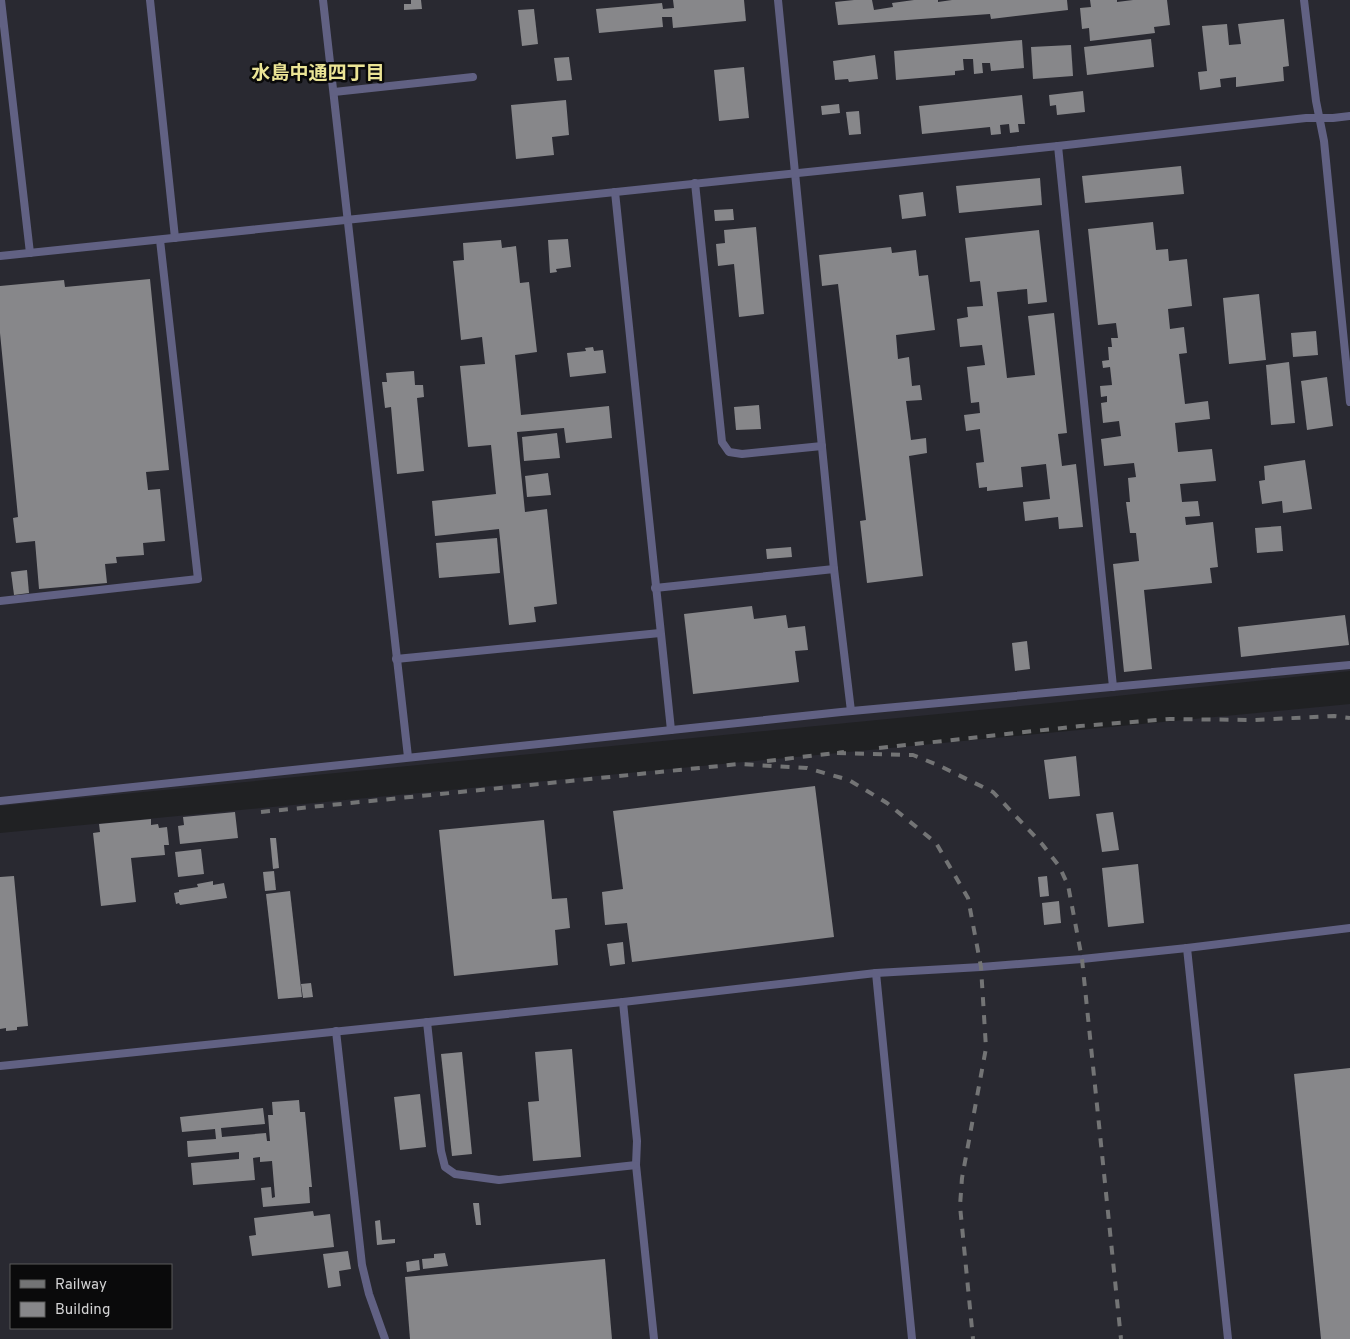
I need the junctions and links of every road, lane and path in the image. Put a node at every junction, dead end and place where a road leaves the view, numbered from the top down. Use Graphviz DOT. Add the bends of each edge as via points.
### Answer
graph roads {
  1 [pos="1,0"];
  2 [pos="150,0"];
  3 [pos="323,0"];
  4 [pos="778,0"];
  5 [pos="1304,0"];
  6 [pos="473,77"];
  7 [pos="334,92"];
  8 [pos="1350,116"];
  9 [pos="1319,119"];
  10 [pos="1058,146"];
  11 [pos="794,173"];
  12 [pos="695,184"];
  13 [pos="615,192"];
  14 [pos="348,220"];
  15 [pos="175,238"];
  16 [pos="160,240"];
  17 [pos="30,253"];
  18 [pos="0,256"];
  19 [pos="1349,383"];
  20 [pos="1350,402"];
  21 [pos="822,446"];
  22 [pos="834,569"];
  23 [pos="656,588"];
  24 [pos="0,601"];
  25 [pos="660,633"];
  26 [pos="396,659"];
  27 [pos="1350,665"];
  28 [pos="1113,687"];
  29 [pos="851,711"];
  30 [pos="671,730"];
  31 [pos="408,757"];
  32 [pos="0,800"];
  33 [pos="1350,928"];
  34 [pos="1187,948"];
  35 [pos="876,973"];
  36 [pos="623,1002"];
  37 [pos="427,1022"];
  38 [pos="336,1031"];
  39 [pos="0,1066"];
  40 [pos="636,1165"];
  41 [pos="386,1339"];
  42 [pos="654,1339"];
  43 [pos="912,1339"];
  44 [pos="1228,1339"];
  1 -- 17 [label="lane"];
  2 -- 15 [label="lane"];
  3 -- 7 [label="lane"];
  4 -- 11 [label="lane"];
  5 -- 9 [label="lane"];
  6 -- 7 [label="lane"];
  7 -- 14 [label="lane"];
  8 -- 9 [label="lane"];
  9 -- 10 [label="lane"];
  9 -- 19 [label="lane"];
  10 -- 11 [label="lane"];
  10 -- 28 [label="lane"];
  11 -- 12 [label="lane"];
  11 -- 21 [label="lane"];
  12 -- 13 [label="lane"];
  12 -- 21 [label="lane" via="722,442 729,452 742,454"];
  13 -- 14 [label="lane"];
  13 -- 23 [label="lane"];
  14 -- 15 [label="lane"];
  14 -- 26 [label="lane"];
  15 -- 16 [label="lane"];
  16 -- 17 [label="lane"];
  16 -- 24 [label="lane" via="198,579"];
  17 -- 18 [label="lane"];
  19 -- 20 [label="lane"];
  21 -- 22 [label="lane"];
  22 -- 23 [label="lane"];
  22 -- 29 [label="lane"];
  23 -- 25 [label="lane"];
  25 -- 26 [label="lane"];
  25 -- 30 [label="lane"];
  26 -- 31 [label="lane"];
  27 -- 28 [label="lane"];
  28 -- 29 [label="lane"];
  29 -- 30 [label="lane"];
  30 -- 31 [label="lane"];
  31 -- 32 [label="lane"];
  33 -- 34 [label="lane"];
  34 -- 35 [label="lane" via="1082,959"];
  34 -- 44 [label="lane"];
  35 -- 36 [label="lane"];
  35 -- 43 [label="lane"];
  36 -- 37 [label="lane"];
  36 -- 40 [label="lane" via="638,1141"];
  37 -- 38 [label="lane"];
  37 -- 40 [label="lane" via="441,1151 445,1167 455,1174 499,1180"];
  38 -- 39 [label="lane"];
  38 -- 41 [label="lane" via="362,1265"];
  40 -- 42 [label="lane"];
}
